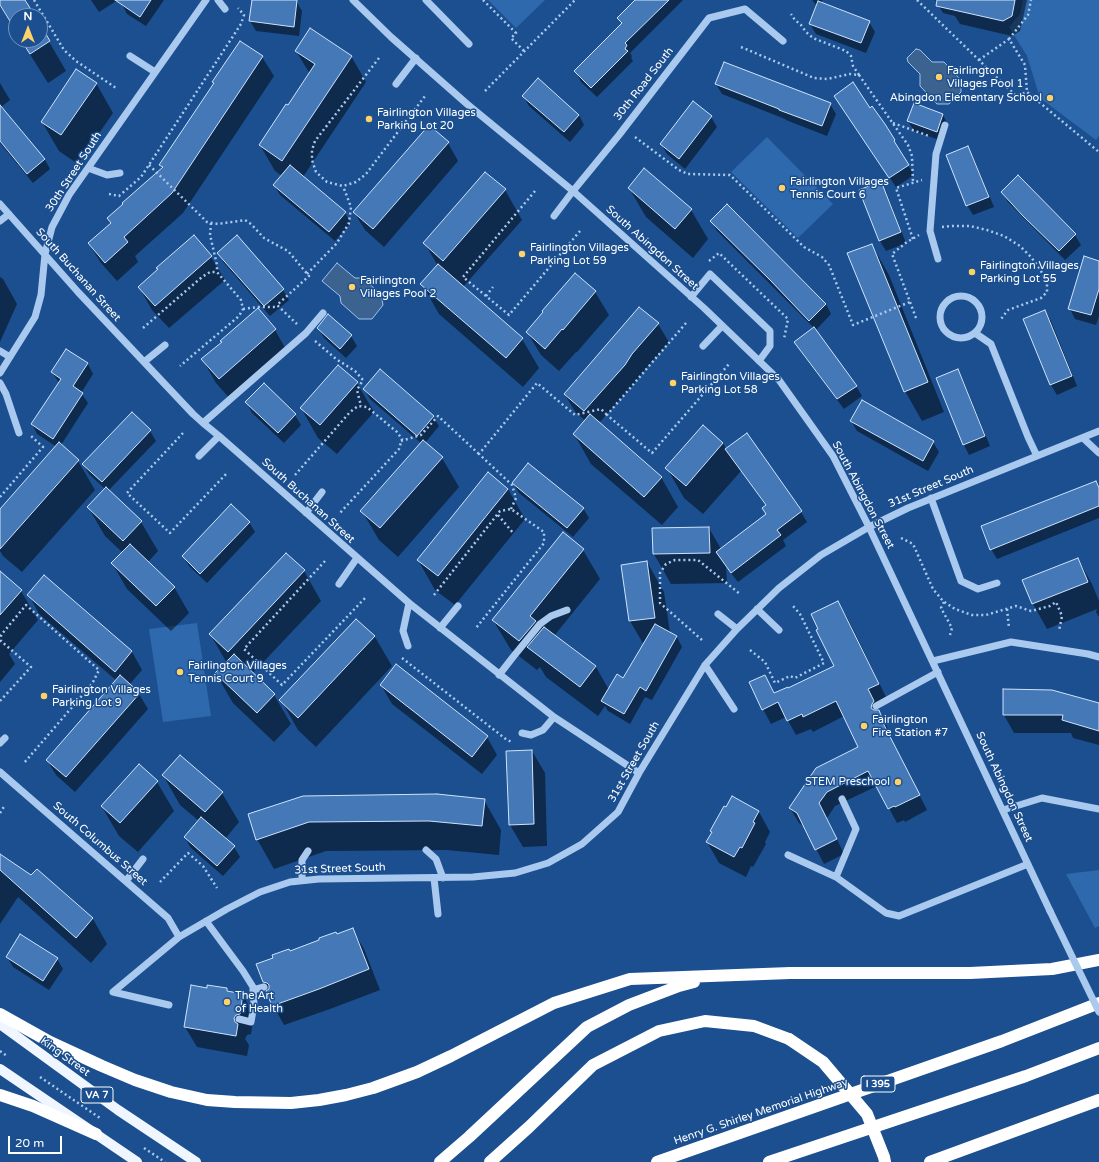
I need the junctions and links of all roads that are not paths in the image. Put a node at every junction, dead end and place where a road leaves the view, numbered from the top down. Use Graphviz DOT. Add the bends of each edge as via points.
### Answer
graph roads {
  1 [pos="206,0"];
  2 [pos="218,0"];
  3 [pos="353,0"];
  4 [pos="426,0"];
  5 [pos="225,10"];
  6 [pos="783,41"];
  7 [pos="469,44"];
  8 [pos="130,56"];
  9 [pos="416,58"];
  10 [pos="155,72"];
  11 [pos="396,84"];
  12 [pos="945,125"];
  13 [pos="88,168"];
  14 [pos="120,173"];
  15 [pos="573,191"];
  16 [pos="0,204"];
  17 [pos="9,214"];
  18 [pos="554,216"];
  19 [pos="0,221"];
  20 [pos="45,254"];
  21 [pos="938,259"];
  22 [pos="691,297"];
  23 [pos="322,313"];
  24 [pos="722,326"];
  25 [pos="975,332"];
  26 [pos="165,345"];
  27 [pos="702,346"];
  28 [pos="0,351"];
  29 [pos="10,357"];
  30 [pos="759,361"];
  31 [pos="144,362"];
  32 [pos="0,373"];
  33 [pos="0,382"];
  34 [pos="203,423"];
  35 [pos="1099,431"];
  36 [pos="19,433"];
  37 [pos="219,436"];
  38 [pos="1083,438"];
  39 [pos="1099,453"];
  40 [pos="199,456"];
  41 [pos="1037,456"];
  42 [pos="322,492"];
  43 [pos="931,498"];
  44 [pos="306,513"];
  45 [pos="869,527"];
  46 [pos="357,558"];
  47 [pos="997,583"];
  48 [pos="339,584"];
  49 [pos="409,603"];
  50 [pos="458,606"];
  51 [pos="757,609"];
  52 [pos="566,610"];
  53 [pos="718,614"];
  54 [pos="440,628"];
  55 [pos="736,629"];
  56 [pos="779,630"];
  57 [pos="408,646"];
  58 [pos="1099,657"];
  59 [pos="933,662"];
  60 [pos="705,665"];
  61 [pos="938,672"];
  62 [pos="500,675"];
  63 [pos="876,706"];
  64 [pos="734,709"];
  65 [pos="554,717"];
  66 [pos="522,733"];
  67 [pos="0,773"];
  68 [pos="639,773"];
  69 [pos="842,799"];
  70 [pos="1099,809"];
  71 [pos="1003,810"];
  72 [pos="426,850"];
  73 [pos="308,851"];
  74 [pos="788,855"];
  75 [pos="143,859"];
  76 [pos="1028,864"];
  77 [pos="836,877"];
  78 [pos="434,878"];
  79 [pos="443,878"];
  80 [pos="302,880"];
  81 [pos="126,881"];
  82 [pos="438,914"];
  83 [pos="206,921"];
  84 [pos="179,938"];
  85 [pos="1099,960"];
  86 [pos="714,976"];
  87 [pos="264,987"];
  88 [pos="253,990"];
  89 [pos="1099,1003"];
  90 [pos="169,1005"];
  91 [pos="1099,1012"];
  92 [pos="0,1014"];
  93 [pos="239,1019"];
  94 [pos="0,1024"];
  95 [pos="1099,1048"];
  96 [pos="0,1069"];
  97 [pos="0,1095"];
  98 [pos="1099,1100"];
  99 [pos="96,1134"];
  100 [pos="137,1162"];
  101 [pos="196,1162"];
  102 [pos="440,1162"];
  103 [pos="490,1162"];
  104 [pos="657,1162"];
  105 [pos="769,1162"];
  106 [pos="885,1162"];
  107 [pos="930,1162"];
  1 -- 10 [label="street, 30th Street South"];
  2 -- 5 [label="street"];
  3 -- 9 [label="street, South Abingdon Street"];
  4 -- 7 [label="street"];
  6 -- 15 [label="street, 30th Road South" via="745,10 709,18"];
  8 -- 10 [label="street"];
  9 -- 11 [label="street"];
  9 -- 15 [label="street, South Abingdon Street" via="467,104"];
  10 -- 13 [label="street, 30th Street South"];
  12 -- 21 [label="street" via="936,154 930,231"];
  13 -- 14 [label="street" via="107,175"];
  13 -- 20 [label="street, 30th Street South" via="69,195 52,227"];
  15 -- 18 [label="street, 30th Road South"];
  15 -- 22 [label="street, South Abingdon Street"];
  16 -- 17 [label="street, South Buchanan Street"];
  17 -- 19 [label="street"];
  17 -- 20 [label="street, South Buchanan Street"];
  20 -- 29 [label="street, 30th Street South" via="41,295 35,317"];
  20 -- 31 [label="street, South Buchanan Street"];
  22 -- 24 [label="street, South Abingdon Street"];
  22 -- 30 [label="street" via="710,274 770,331 770,346"];
  23 -- 34 [label="street" via="306,332"];
  24 -- 27 [label="street"];
  24 -- 30 [label="street, South Abingdon Street"];
  25 -- 25 [label="street" via="982,318 979,306 968,297 954,297 948,300 940,318 945,330 950,335 963,338"];
  25 -- 41 [label="street" via="991,344"];
  26 -- 31 [label="street"];
  28 -- 29 [label="street"];
  29 -- 32 [label="street, 30th Street South"];
  30 -- 45 [label="street, South Abingdon Street" via="779,380 833,456"];
  31 -- 34 [label="street, South Buchanan Street"];
  33 -- 36 [label="street"];
  34 -- 37 [label="street, South Buchanan Street"];
  35 -- 38 [label="street, 31st Street South"];
  37 -- 40 [label="street"];
  37 -- 44 [label="street, South Buchanan Street"];
  38 -- 39 [label="street"];
  38 -- 41 [label="street, 31st Street South"];
  41 -- 43 [label="street, 31st Street South"];
  42 -- 44 [label="street"];
  43 -- 45 [label="street, 31st Street South"];
  43 -- 47 [label="street" via="961,581 978,589"];
  44 -- 46 [label="street, South Buchanan Street"];
  45 -- 51 [label="street, 31st Street South" via="821,556 779,588"];
  45 -- 59 [label="street, South Abingdon Street"];
  46 -- 48 [label="street"];
  46 -- 49 [label="street, South Buchanan Street"];
  49 -- 54 [label="street, South Buchanan Street"];
  49 -- 57 [label="street" via="403,631"];
  50 -- 54 [label="street"];
  51 -- 55 [label="street, 31st Street South"];
  51 -- 56 [label="street"];
  52 -- 62 [label="street" via="540,624"];
  53 -- 55 [label="street"];
  54 -- 62 [label="street, South Buchanan Street"];
  55 -- 60 [label="street, 31st Street South"];
  58 -- 59 [label="street" via="1011,642"];
  59 -- 61 [label="street, South Abingdon Street"];
  60 -- 64 [label="street"];
  60 -- 68 [label="street, 31st Street South"];
  61 -- 63 [label="street"];
  61 -- 71 [label="street, South Abingdon Street"];
  62 -- 65 [label="street, South Buchanan Street"];
  65 -- 66 [label="street" via="543,730 531,735"];
  65 -- 68 [label="street, South Buchanan Street"];
  67 -- 81 [label="street, South Columbus Street"];
  68 -- 79 [label="street, 31st Street South" via="618,812 582,844 548,863 515,873"];
  69 -- 77 [label="street" via="856,829"];
  70 -- 71 [label="street" via="1042,798"];
  71 -- 76 [label="street, South Abingdon Street"];
  72 -- 79 [label="street" via="436,859"];
  73 -- 80 [label="street" via="302,860"];
  74 -- 77 [label="street"];
  75 -- 81 [label="street"];
  76 -- 77 [label="street" via="899,916 886,913"];
  76 -- 91 [label="street, South Abingdon Street, bridge"];
  78 -- 79 [label="street, 31st Street South"];
  78 -- 80 [label="street, 31st Street South"];
  78 -- 82 [label="street"];
  80 -- 83 [label="street, 31st Street South" via="260,892"];
  81 -- 84 [label="street, South Columbus Street" via="168,918"];
  83 -- 84 [label="street, 31st Street South"];
  83 -- 88 [label="street" via="243,971"];
  84 -- 90 [label="street, 31st Street South" via="113,992"];
  85 -- 86 [label="highway" via="1052,969 970,973 790,973"];
  86 -- 92 [label="highway" via="630,979 554,1003 452,1056 395,1080 346,1095 291,1103 207,1100 171,1092 102,1066 50,1042"];
  86 -- 102 [label="highway" via="629,1005 587,1027"];
  87 -- 88 [label="street"];
  88 -- 93 [label="street" via="252,1022"];
  89 -- 104 [label="highway, Henry G. Shirley Memorial Highway / I 395" via="1002,1041"];
  94 -- 101 [label="main road, King Street / VA 7" via="118,1110"];
  95 -- 105 [label="highway" via="1026,1076"];
  96 -- 99 [label="main road"];
  97 -- 99 [label="highway" via="33,1106"];
  98 -- 107 [label="highway"];
  99 -- 100 [label="main road"];
  103 -- 106 [label="highway, bridge" via="593,1065 659,1031 705,1021 754,1026 789,1039 823,1062 867,1114"];
}
